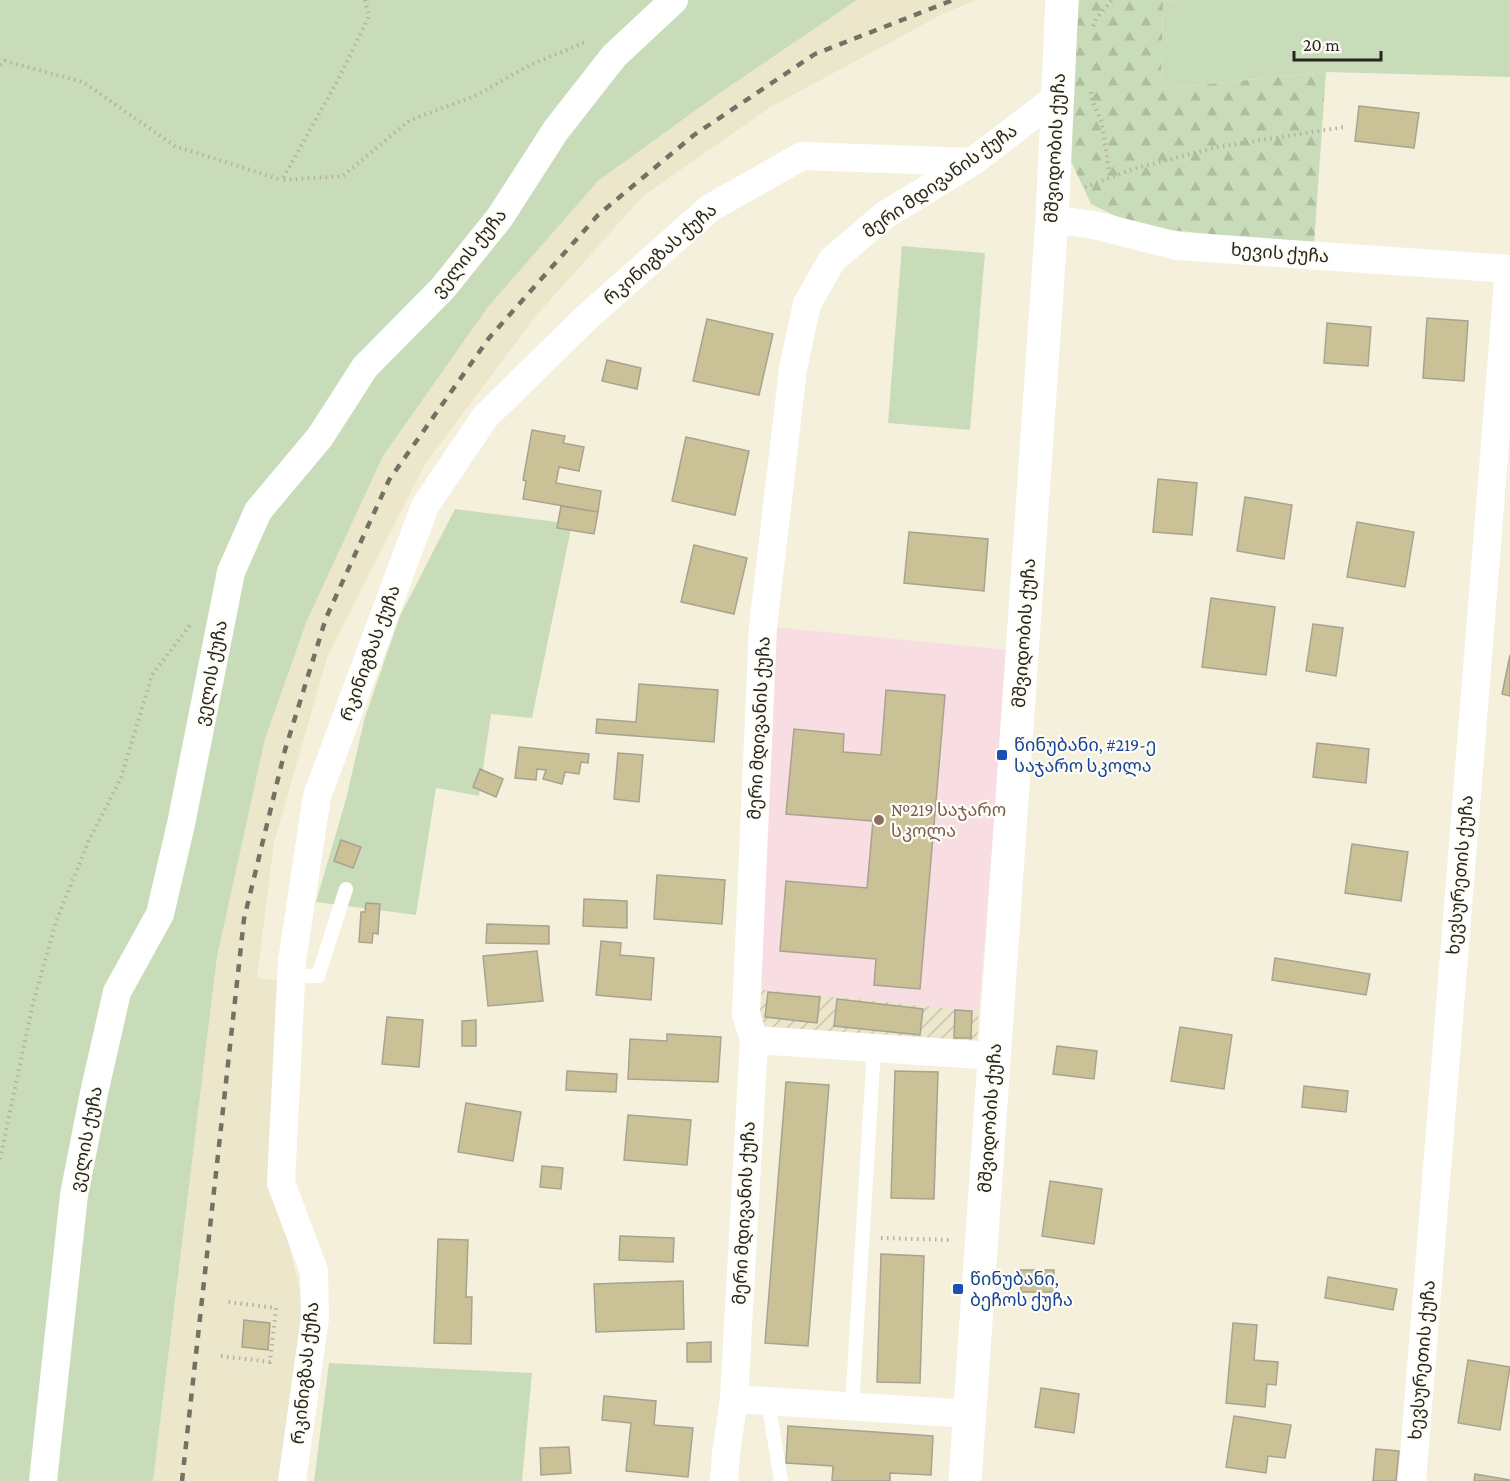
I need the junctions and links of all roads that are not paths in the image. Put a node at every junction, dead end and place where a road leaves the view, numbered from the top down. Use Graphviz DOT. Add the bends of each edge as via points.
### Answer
graph roads {
  1 [pos="674,0"];
  2 [pos="1062,0"];
  3 [pos="1056,98"];
  4 [pos="972,162"];
  5 [pos="1053,208"];
  6 [pos="1510,269"];
  7 [pos="346,889"];
  8 [pos="291,976"];
  9 [pos="754,1040"];
  10 [pos="874,1048"];
  11 [pos="994,1056"];
  12 [pos="734,1399"];
  13 [pos="768,1401"];
  14 [pos="852,1407"];
  15 [pos="970,1414"];
  16 [pos="43,1481"];
  17 [pos="292,1481"];
  18 [pos="724,1481"];
  19 [pos="781,1481"];
  20 [pos="965,1481"];
  21 [pos="1412,1481"];
  1 -- 16 [label="street, ველის ქუჩა" via="614,56 556,130 500,217 443,288 365,367 320,437 258,511 231,572 182,824 160,914 117,992 94,1093 74,1195"];
  2 -- 3 [label="street, მშვიდობის ქუჩა"];
  3 -- 4 [label="street, მერი მდივანის ქუჩა"];
  3 -- 5 [label="street, მშვიდობის ქუჩა"];
  4 -- 8 [label="street, რკინიგზას ქუჩა" via="802,156 710,208 586,318 485,417 425,506 317,796"];
  4 -- 9 [label="street, მერი მდივანის ქუჩა" via="885,215 832,260 807,304 793,369 763,627 746,1014"];
  5 -- 6 [label="street, ხევის ქუჩა" via="1094,225 1178,246"];
  5 -- 11 [label="street, მშვიდობის ქუჩა"];
  6 -- 21 [label="street, ხევსურეთის ქუჩა"];
  7 -- 8 [label="lane" via="318,976"];
  8 -- 17 [label="street, რკინიგზას ქუჩა" via="281,1183 314,1271 315,1318"];
  9 -- 10 [label="street"];
  9 -- 12 [label="street, მერი მდივანის ქუჩა"];
  10 -- 11 [label="street"];
  10 -- 14 [label="lane"];
  11 -- 15 [label="street, მშვიდობის ქუჩა"];
  12 -- 13 [label="street"];
  12 -- 18 [label="street, მერი მდივანის ქუჩა"];
  13 -- 14 [label="street"];
  13 -- 19 [label="lane"];
  14 -- 15 [label="street"];
  15 -- 20 [label="street, მშვიდობის ქუჩა"];
}
